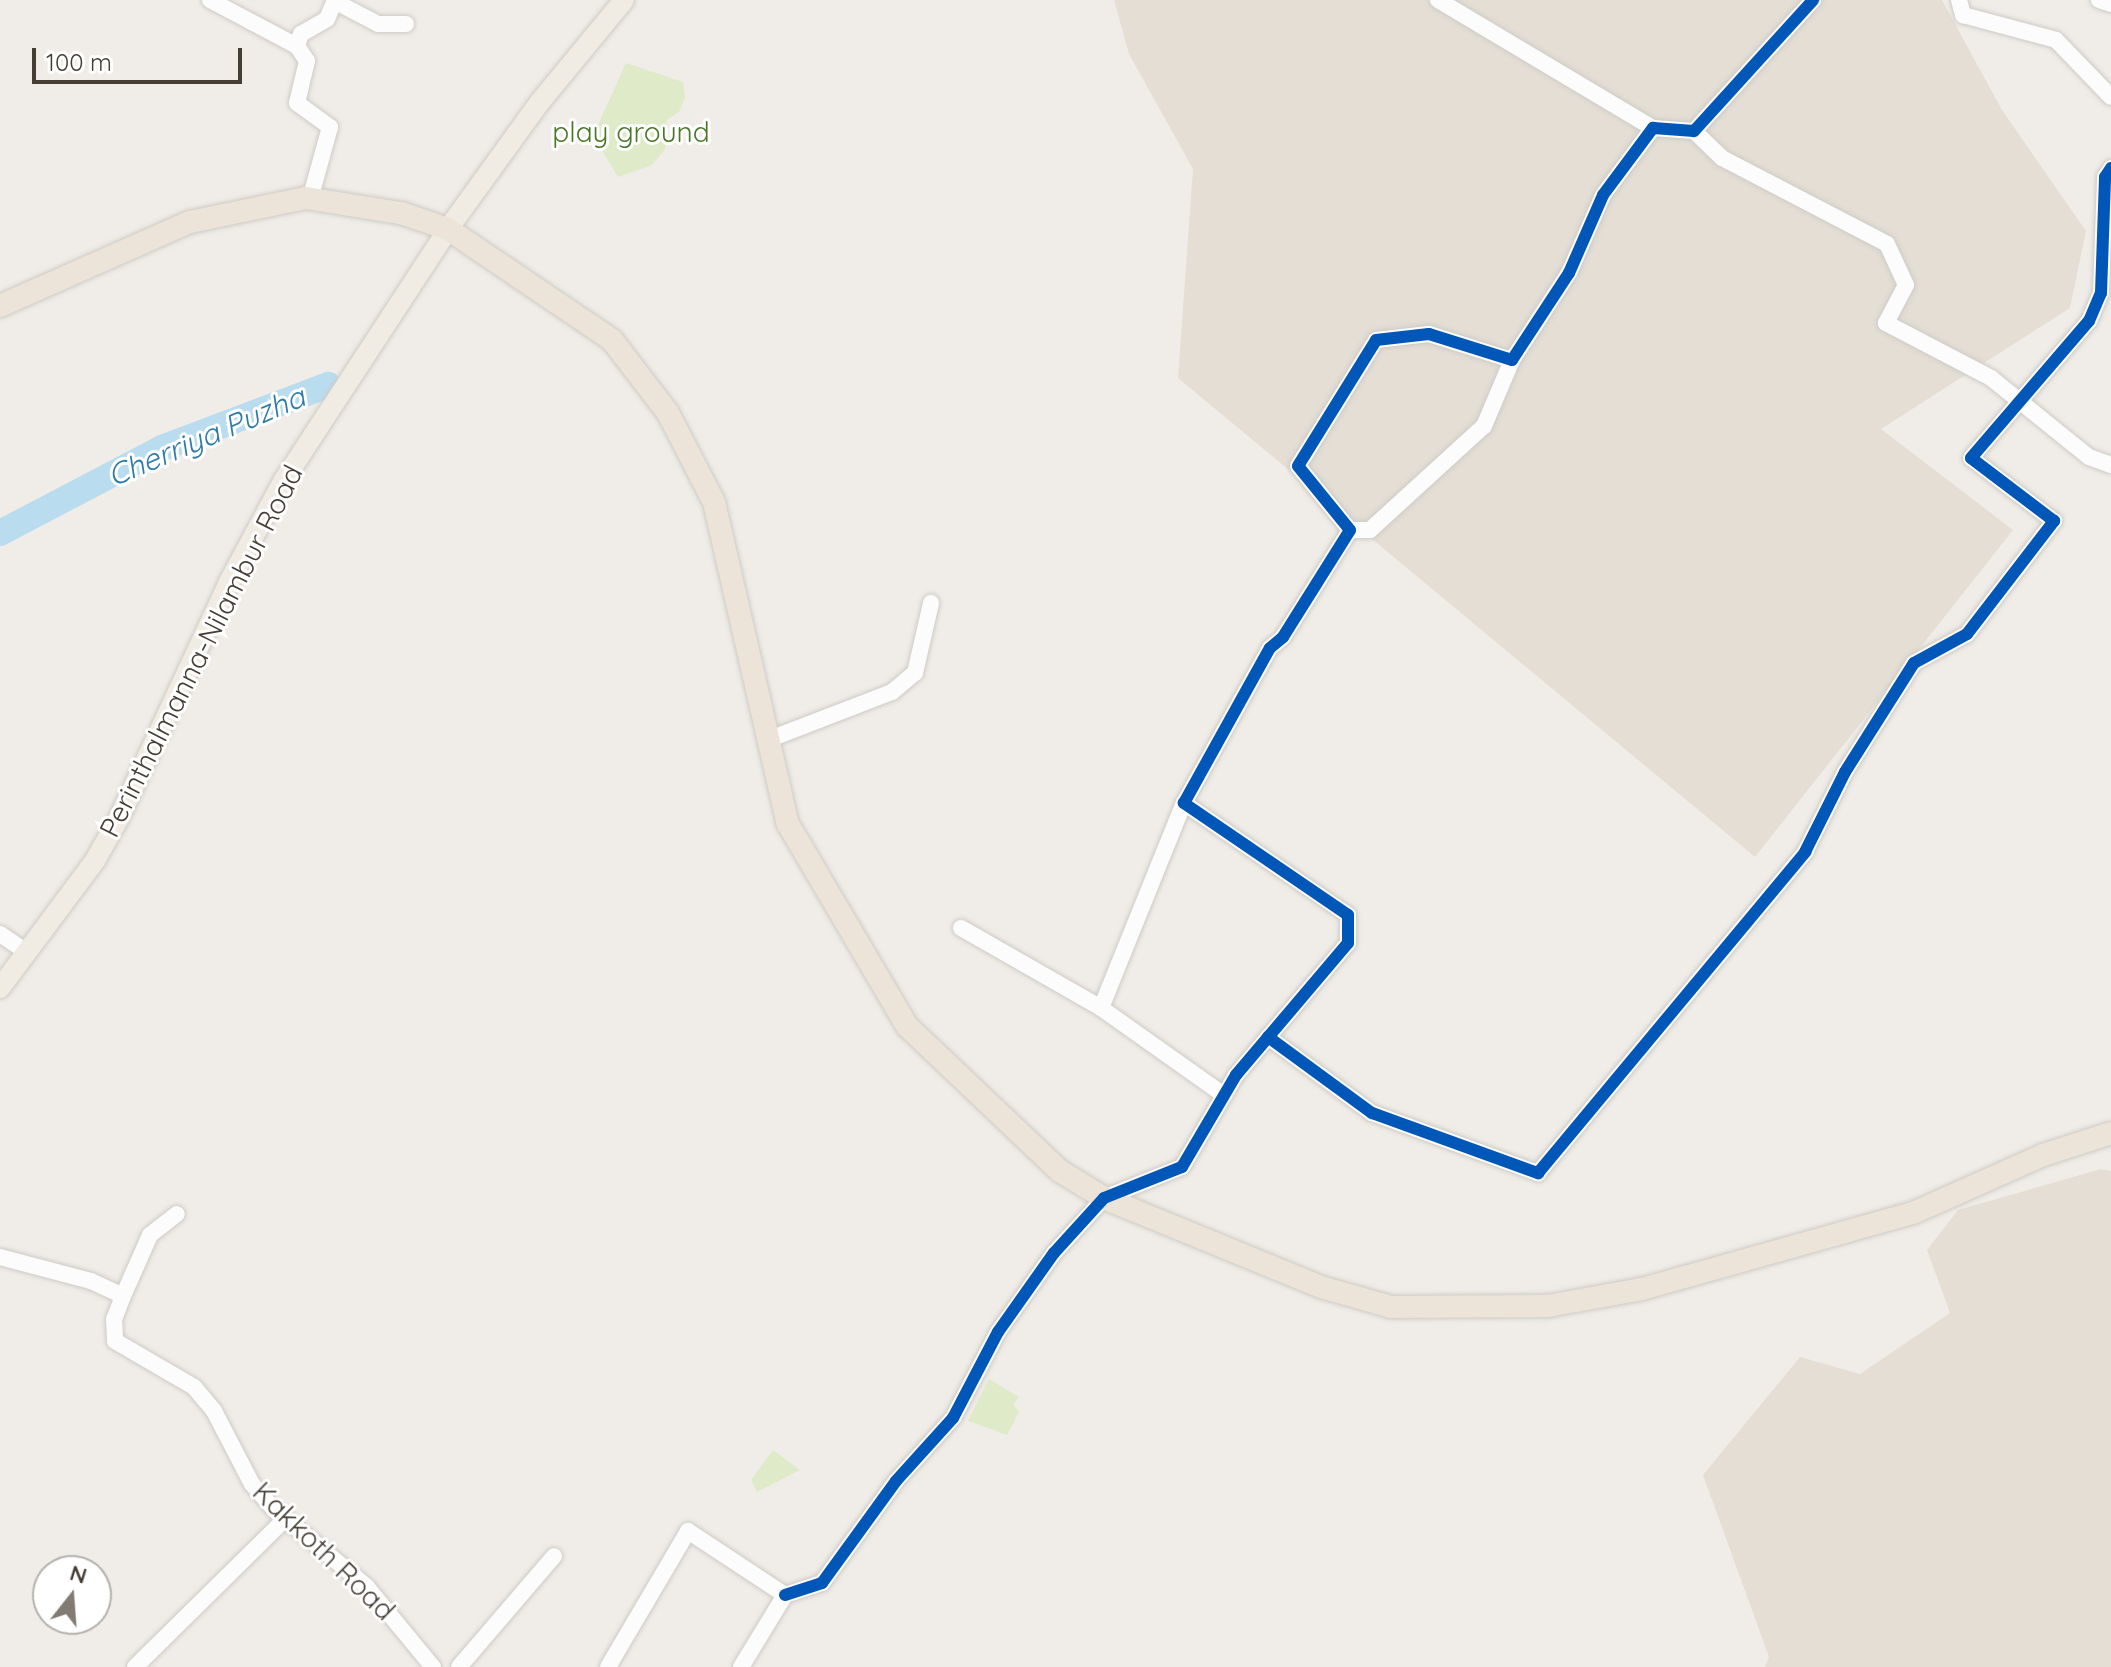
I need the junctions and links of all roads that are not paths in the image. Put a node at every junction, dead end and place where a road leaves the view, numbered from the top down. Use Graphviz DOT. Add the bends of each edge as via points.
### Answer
graph roads {
  1 [pos="210,0"];
  2 [pos="624,0"];
  3 [pos="1438,0"];
  4 [pos="1813,0"];
  5 [pos="1959,0"];
  6 [pos="2099,0"];
  7 [pos="336,1"];
  8 [pos="2111,4"];
  9 [pos="406,24"];
  10 [pos="297,46"];
  11 [pos="2111,97"];
  12 [pos="1653,128"];
  13 [pos="1694,131"];
  14 [pos="2111,168"];
  15 [pos="310,199"];
  16 [pos="448,229"];
  17 [pos="0,306"];
  18 [pos="1512,360"];
  19 [pos="2021,401"];
  20 [pos="2111,465"];
  21 [pos="1350,530"];
  22 [pos="931,603"];
  23 [pos="770,739"];
  24 [pos="1184,803"];
  25 [pos="961,928"];
  26 [pos="0,934"];
  27 [pos="27,952"];
  28 [pos="0,988"];
  29 [pos="1101,1008"];
  30 [pos="1268,1037"];
  31 [pos="1224,1095"];
  32 [pos="2111,1133"];
  33 [pos="1104,1198"];
  34 [pos="177,1214"];
  35 [pos="0,1257"];
  36 [pos="123,1296"];
  37 [pos="285,1519"];
  38 [pos="554,1556"];
  39 [pos="785,1595"];
  40 [pos="135,1667"];
  41 [pos="433,1667"];
  42 [pos="459,1667"];
  43 [pos="608,1667"];
  44 [pos="741,1667"];
  1 -- 10 [label="street"];
  2 -- 16 [label="main road, Perinthalmanna-Nilambur Road" via="540,102"];
  3 -- 12 [label="street"];
  4 -- 13 [label="street"];
  5 -- 11 [label="street" via="1963,15 2056,40"];
  6 -- 8 [label="street"];
  7 -- 9 [label="street" via="378,24"];
  7 -- 10 [label="street" via="327,19 301,34"];
  10 -- 15 [label="street" via="307,61 297,103 330,127"];
  12 -- 13 [label="street"];
  12 -- 18 [label="street" via="1603,195 1569,273"];
  13 -- 19 [label="street" via="1722,158 1887,244 1906,285 1886,323 1991,378"];
  14 -- 19 [label="street" via="2105,177 2101,293 2089,321"];
  15 -- 16 [label="highway" via="401,213"];
  15 -- 17 [label="highway" via="264,203 190,222"];
  16 -- 23 [label="highway" via="612,340 668,413 714,502"];
  16 -- 27 [label="main road, Perinthalmanna-Nilambur Road" via="284,480 229,582 120,816 96,859"];
  18 -- 21 [label="street" via="1484,426 1370,530"];
  18 -- 21 [label="street" via="1429,334 1376,340 1298,466"];
  19 -- 20 [label="street" via="2089,457"];
  19 -- 30 [label="street" via="1971,458 2054,521 1967,634 1914,663 1845,772 1805,852 1538,1173 1372,1113"];
  21 -- 24 [label="street" via="1283,637 1270,648"];
  22 -- 23 [label="street" via="915,673 892,692"];
  23 -- 33 [label="highway" via="788,824 907,1026 1060,1171"];
  24 -- 29 [label="street"];
  24 -- 30 [label="street" via="1348,915 1348,943"];
  25 -- 29 [label="street"];
  26 -- 27 [label="street"];
  27 -- 28 [label="main road, Perinthalmanna-Nilambur Road"];
  29 -- 31 [label="street"];
  30 -- 31 [label="street"];
  31 -- 33 [label="street" via="1182,1167"];
  32 -- 33 [label="highway" via="2043,1155 1913,1213 1826,1241 1642,1289 1548,1306 1391,1307 1321,1287"];
  33 -- 39 [label="street" via="1054,1253 998,1332 953,1418 896,1481 822,1583"];
  34 -- 36 [label="street, Kakkoth Road" via="150,1235"];
  35 -- 36 [label="street" via="91,1281"];
  36 -- 37 [label="street, Kakkoth Road" via="114,1319 115,1341 194,1387 214,1411 252,1484"];
  37 -- 40 [label="street"];
  37 -- 41 [label="street, Kakkoth Road" via="367,1587"];
  38 -- 42 [label="street"];
  39 -- 43 [label="street" via="688,1531"];
  39 -- 44 [label="street"];
}
